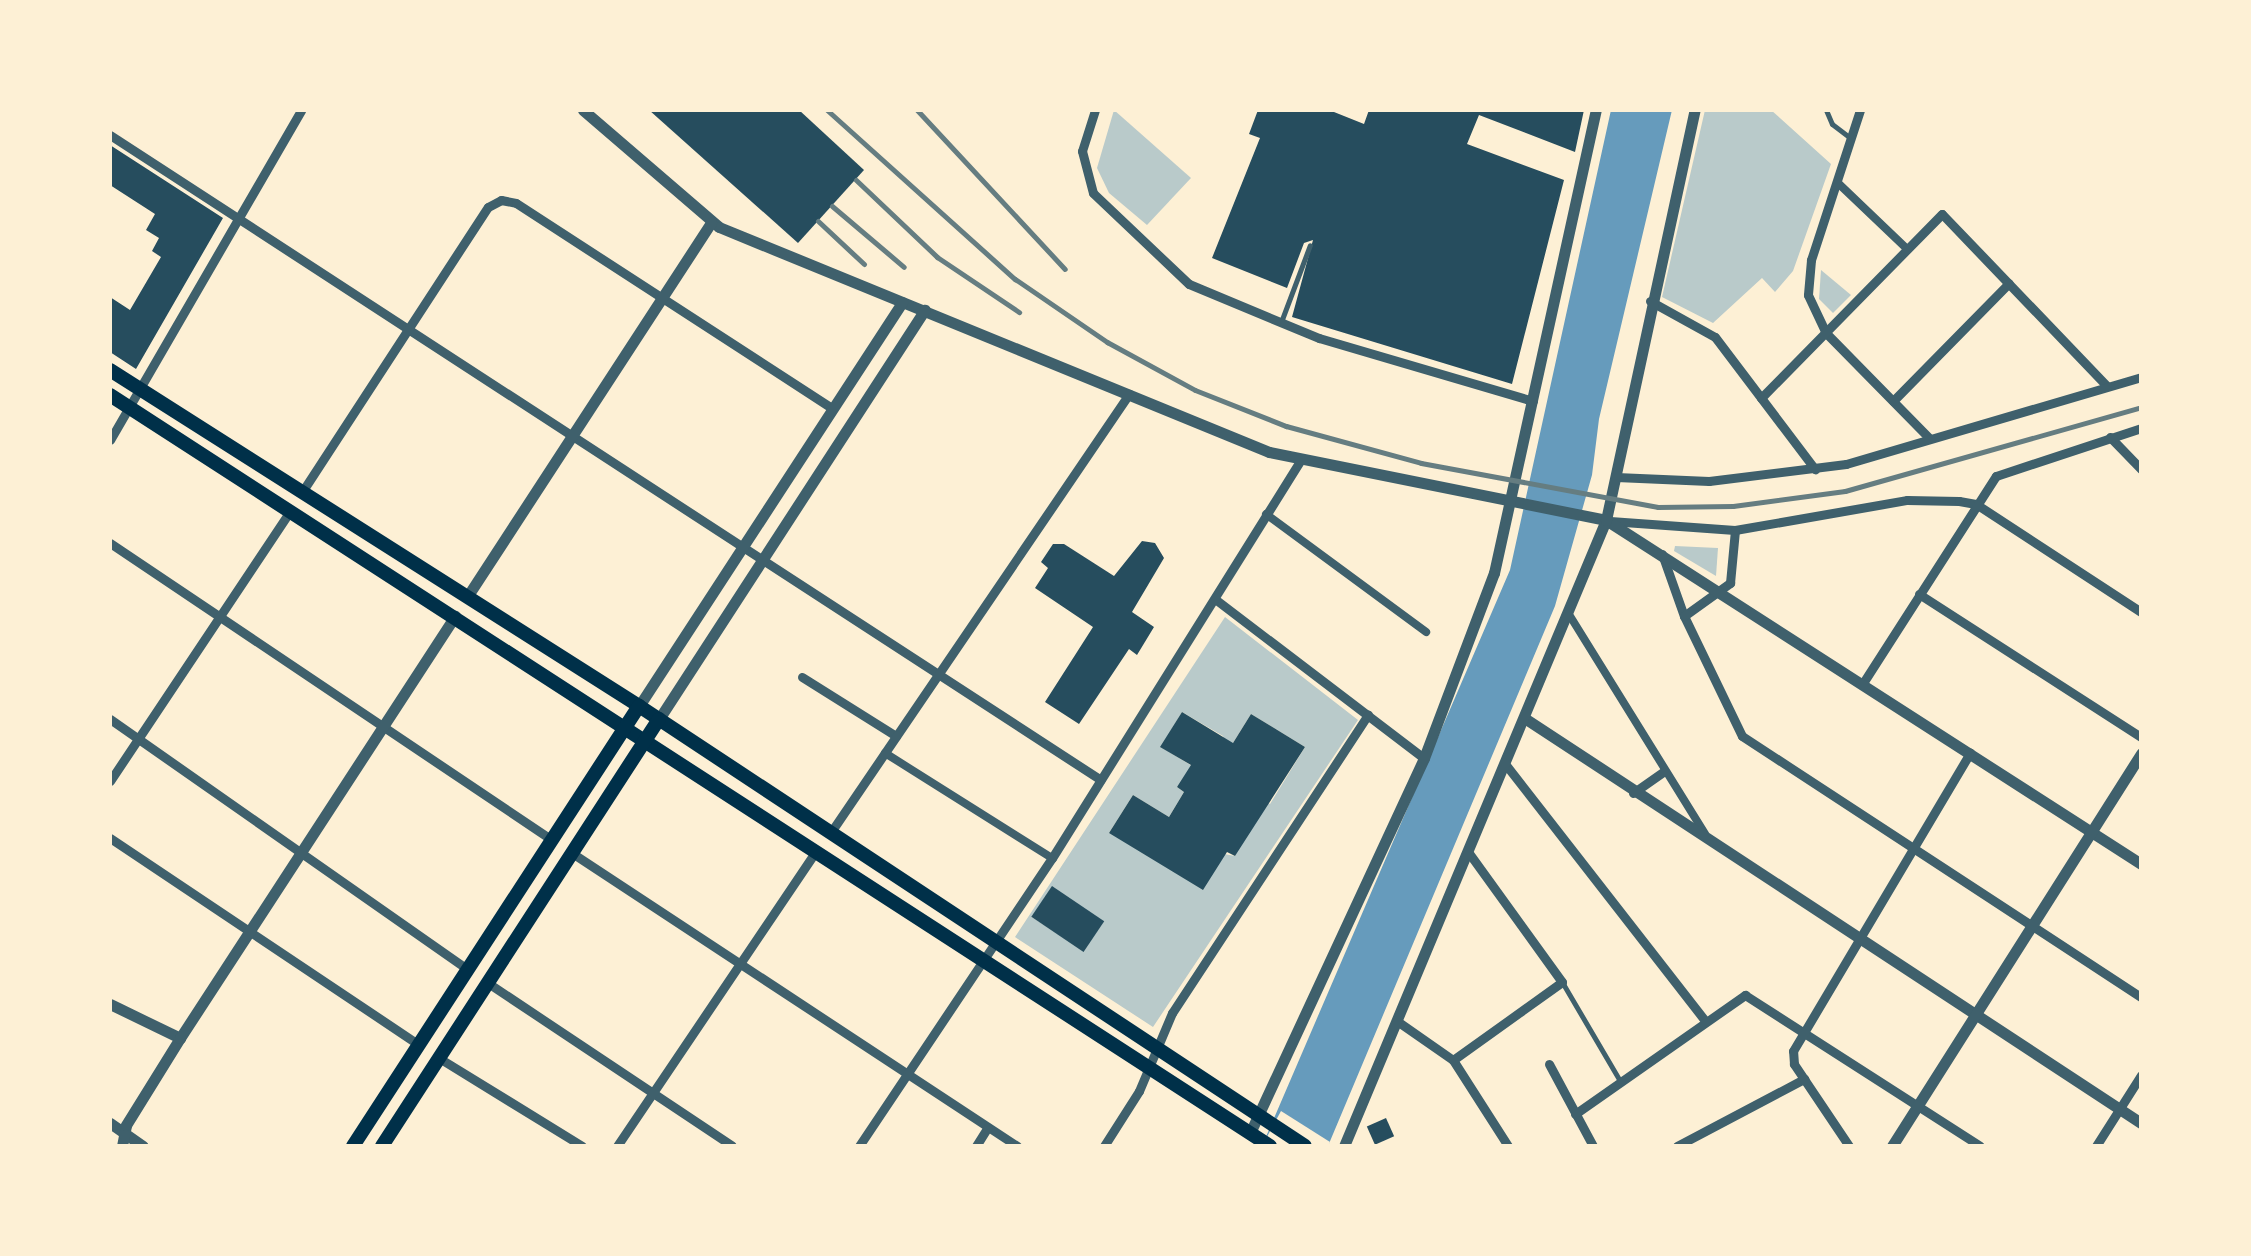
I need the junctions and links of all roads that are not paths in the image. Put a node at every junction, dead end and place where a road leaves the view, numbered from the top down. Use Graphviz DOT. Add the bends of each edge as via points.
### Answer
graph roads {
  1 [pos="301,110"];
  2 [pos="583,110"];
  3 [pos="1094,110"];
  4 [pos="1596,110"];
  5 [pos="1695,110"];
  6 [pos="1826,110"];
  7 [pos="1860,110"];
  8 [pos="110,135"];
  9 [pos="1854,140"];
  10 [pos="1840,184"];
  11 [pos="239,219"];
  12 [pos="711,222"];
  13 [pos="1310,245"];
  14 [pos="1907,250"];
  15 [pos="2010,283"];
  16 [pos="662,297"];
  17 [pos="1650,300"];
  18 [pos="902,302"];
  19 [pos="925,310"];
  20 [pos="1280,325"];
  21 [pos="410,329"];
  22 [pos="1826,333"];
  23 [pos="110,370"];
  24 [pos="2141,377"];
  25 [pos="2107,386"];
  26 [pos="141,390"];
  27 [pos="110,394"];
  28 [pos="1129,394"];
  29 [pos="1761,398"];
  30 [pos="1532,401"];
  31 [pos="1894,402"];
  32 [pos="130,408"];
  33 [pos="833,409"];
  34 [pos="2141,428"];
  35 [pos="574,434"];
  36 [pos="2110,437"];
  37 [pos="1930,439"];
  38 [pos="110,440"];
  39 [pos="1300,462"];
  40 [pos="1814,469"];
  41 [pos="2141,469"];
  42 [pos="1616,478"];
  43 [pos="302,492"];
  44 [pos="1510,500"];
  45 [pos="1976,504"];
  46 [pos="290,510"];
  47 [pos="1266,514"];
  48 [pos="1606,520"];
  49 [pos="1735,530"];
  50 [pos="110,543"];
  51 [pos="744,545"];
  52 [pos="1661,551"];
  53 [pos="764,558"];
  54 [pos="1721,590"];
  55 [pos="1919,594"];
  56 [pos="467,597"];
  57 [pos="1215,600"];
  58 [pos="2141,612"];
  59 [pos="221,615"];
  60 [pos="454,616"];
  61 [pos="1570,616"];
  62 [pos="1684,616"];
  63 [pos="1426,632"];
  64 [pos="939,672"];
  65 [pos="802,677"];
  66 [pos="1863,683"];
  67 [pos="639,706"];
  68 [pos="1368,715"];
  69 [pos="110,719"];
  70 [pos="660,720"];
  71 [pos="1526,720"];
  72 [pos="382,726"];
  73 [pos="626,726"];
  74 [pos="896,736"];
  75 [pos="2141,738"];
  76 [pos="139,739"];
  77 [pos="646,739"];
  78 [pos="885,753"];
  79 [pos="1970,753"];
  80 [pos="2141,753"];
  81 [pos="1424,758"];
  82 [pos="1506,765"];
  83 [pos="1664,772"];
  84 [pos="1101,780"];
  85 [pos="110,781"];
  86 [pos="1632,793"];
  87 [pos="831,832"];
  88 [pos="2091,832"];
  89 [pos="110,838"];
  90 [pos="552,840"];
  91 [pos="1713,846"];
  92 [pos="818,849"];
  93 [pos="1912,849"];
  94 [pos="301,852"];
  95 [pos="572,853"];
  96 [pos="1469,853"];
  97 [pos="1052,858"];
  98 [pos="2141,864"];
  99 [pos="2031,925"];
  100 [pos="250,931"];
  101 [pos="1858,940"];
  102 [pos="997,941"];
  103 [pos="985,959"];
  104 [pos="740,964"];
  105 [pos="468,970"];
  106 [pos="1562,982"];
  107 [pos="488,983"];
  108 [pos="2141,997"];
  109 [pos="110,1004"];
  110 [pos="1974,1014"];
  111 [pos="1398,1021"];
  112 [pos="1705,1021"];
  113 [pos="1804,1030"];
  114 [pos="180,1038"];
  115 [pos="419,1044"];
  116 [pos="1156,1048"];
  117 [pos="440,1058"];
  118 [pos="1452,1060"];
  119 [pos="1549,1064"];
  120 [pos="1150,1067"];
  121 [pos="908,1074"];
  122 [pos="2141,1075"];
  123 [pos="1804,1079"];
  124 [pos="1620,1081"];
  125 [pos="653,1093"];
  126 [pos="1918,1106"];
  127 [pos="2119,1108"];
  128 [pos="1574,1114"];
  129 [pos="1259,1116"];
  130 [pos="2141,1122"];
  131 [pos="110,1123"];
  132 [pos="988,1127"];
  133 [pos="124,1131"];
  134 [pos="1247,1139"];
  135 [pos="1267,1144"];
  136 [pos="122,1146"];
  137 [pos="144,1146"];
  138 [pos="353,1146"];
  139 [pos="382,1146"];
  140 [pos="582,1146"];
  141 [pos="617,1146"];
  142 [pos="732,1146"];
  143 [pos="859,1146"];
  144 [pos="976,1146"];
  145 [pos="1017,1146"];
  146 [pos="1104,1146"];
  147 [pos="1304,1146"];
  148 [pos="1344,1146"];
  149 [pos="1508,1146"];
  150 [pos="1593,1146"];
  151 [pos="1678,1146"];
  152 [pos="1849,1146"];
  153 [pos="1892,1146"];
  154 [pos="1980,1146"];
  155 [pos="2096,1146"];
  1 -- 11 [label="street"];
  2 -- 12 [label="street"];
  3 -- 20 [label="street" via="1082,157 1095,196 1189,284"];
  4 -- 30 [label="street"];
  5 -- 17 [label="street"];
  6 -- 9 [label="lane" via="1832,124"];
  7 -- 9 [label="street"];
  8 -- 11 [label="street"];
  9 -- 10 [label="street"];
  10 -- 14 [label="street"];
  10 -- 22 [label="street" via="1807,282"];
  11 -- 21 [label="street"];
  11 -- 26 [label="street"];
  12 -- 16 [label="street"];
  12 -- 18 [label="street"];
  13 -- 20 [label="lane"];
  14 -- 15 [label="street" via="1942,214"];
  14 -- 22 [label="street"];
  15 -- 25 [label="street"];
  15 -- 31 [label="street"];
  16 -- 21 [label="street" via="516,202 500,200 488,207"];
  16 -- 33 [label="street"];
  16 -- 35 [label="street"];
  17 -- 29 [label="street" via="1706,329"];
  17 -- 42 [label="street"];
  18 -- 19 [label="street"];
  18 -- 33 [label="street"];
  19 -- 28 [label="street"];
  19 -- 53 [label="street"];
  20 -- 30 [label="street"];
  21 -- 35 [label="street"];
  21 -- 43 [label="street"];
  22 -- 29 [label="street"];
  22 -- 31 [label="street"];
  23 -- 26 [label="main road"];
  24 -- 25 [label="street"];
  25 -- 37 [label="street"];
  26 -- 32 [label="street"];
  26 -- 43 [label="main road"];
  27 -- 32 [label="main road"];
  28 -- 39 [label="street"];
  28 -- 64 [label="street"];
  29 -- 40 [label="street"];
  30 -- 44 [label="street"];
  31 -- 37 [label="street"];
  32 -- 38 [label="street"];
  32 -- 46 [label="main road"];
  33 -- 51 [label="street"];
  34 -- 36 [label="street"];
  35 -- 51 [label="street"];
  35 -- 56 [label="street"];
  36 -- 41 [label="street"];
  36 -- 45 [label="street" via="2006,470"];
  37 -- 40 [label="street"];
  39 -- 44 [label="street"];
  39 -- 47 [label="street"];
  40 -- 42 [label="street" via="1709,481"];
  42 -- 48 [label="street"];
  43 -- 56 [label="main road"];
  44 -- 48 [label="street"];
  44 -- 81 [label="street" via="1494,573"];
  45 -- 49 [label="street" via="1906,500"];
  45 -- 55 [label="street"];
  45 -- 58 [label="street"];
  46 -- 59 [label="street"];
  46 -- 60 [label="main road"];
  47 -- 57 [label="street"];
  47 -- 63 [label="street"];
  48 -- 49 [label="street"];
  48 -- 52 [label="street"];
  48 -- 61 [label="street"];
  49 -- 54 [label="street" via="1733,572"];
  50 -- 59 [label="street"];
  51 -- 53 [label="street"];
  51 -- 67 [label="street"];
  52 -- 54 [label="street"];
  52 -- 62 [label="street"];
  53 -- 64 [label="street"];
  53 -- 70 [label="street"];
  54 -- 62 [label="street"];
  54 -- 66 [label="street"];
  55 -- 66 [label="street"];
  55 -- 75 [label="street"];
  56 -- 67 [label="main road"];
  57 -- 68 [label="street"];
  57 -- 84 [label="street"];
  59 -- 72 [label="street"];
  59 -- 76 [label="street"];
  60 -- 72 [label="street"];
  60 -- 73 [label="main road"];
  61 -- 71 [label="street"];
  61 -- 83 [label="street"];
  62 -- 93 [label="street" via="1742,736"];
  64 -- 74 [label="street"];
  64 -- 84 [label="street"];
  65 -- 74 [label="street"];
  66 -- 79 [label="street"];
  67 -- 70 [label="main road"];
  67 -- 73 [label="main road"];
  68 -- 81 [label="street"];
  68 -- 116 [label="street"];
  69 -- 76 [label="street"];
  70 -- 77 [label="main road"];
  70 -- 87 [label="main road"];
  71 -- 82 [label="street"];
  71 -- 86 [label="street"];
  72 -- 90 [label="street"];
  72 -- 94 [label="street"];
  73 -- 77 [label="main road"];
  73 -- 90 [label="main road"];
  74 -- 78 [label="street"];
  76 -- 85 [label="street"];
  76 -- 94 [label="street"];
  77 -- 92 [label="main road"];
  77 -- 95 [label="main road"];
  78 -- 87 [label="street"];
  78 -- 97 [label="street"];
  79 -- 88 [label="street"];
  79 -- 93 [label="street"];
  80 -- 88 [label="street"];
  81 -- 129 [label="street"];
  82 -- 96 [label="street"];
  82 -- 112 [label="street"];
  83 -- 86 [label="street"];
  83 -- 91 [label="street"];
  84 -- 97 [label="street"];
  86 -- 91 [label="street"];
  87 -- 102 [label="main road"];
  88 -- 98 [label="street"];
  88 -- 99 [label="street"];
  89 -- 100 [label="street"];
  90 -- 105 [label="main road"];
  91 -- 101 [label="street"];
  92 -- 103 [label="main road"];
  92 -- 104 [label="street"];
  93 -- 99 [label="street"];
  93 -- 101 [label="street"];
  94 -- 100 [label="street"];
  94 -- 105 [label="street"];
  95 -- 104 [label="street"];
  95 -- 107 [label="main road"];
  96 -- 106 [label="street"];
  96 -- 111 [label="street"];
  97 -- 102 [label="street"];
  99 -- 108 [label="street"];
  99 -- 110 [label="street"];
  100 -- 114 [label="street"];
  100 -- 115 [label="street"];
  101 -- 110 [label="street"];
  101 -- 113 [label="street"];
  102 -- 103 [label="street"];
  102 -- 116 [label="main road"];
  103 -- 120 [label="main road"];
  103 -- 121 [label="street"];
  104 -- 121 [label="street"];
  104 -- 125 [label="street"];
  105 -- 115 [label="main road"];
  106 -- 118 [label="street"];
  106 -- 124 [label="lane"];
  107 -- 117 [label="main road"];
  107 -- 125 [label="street"];
  109 -- 114 [label="street"];
  110 -- 126 [label="street"];
  110 -- 127 [label="street"];
  111 -- 118 [label="street"];
  111 -- 148 [label="street"];
  112 -- 113 [label="street" via="1745,995"];
  112 -- 124 [label="street"];
  113 -- 123 [label="street" via="1792,1058"];
  113 -- 126 [label="street"];
  114 -- 133 [label="street"];
  115 -- 138 [label="main road"];
  116 -- 120 [label="street"];
  116 -- 129 [label="main road"];
  117 -- 139 [label="main road"];
  117 -- 140 [label="street"];
  118 -- 149 [label="street"];
  119 -- 128 [label="street"];
  120 -- 134 [label="main road"];
  120 -- 146 [label="street"];
  121 -- 132 [label="street"];
  121 -- 143 [label="street"];
  122 -- 127 [label="street"];
  123 -- 151 [label="street"];
  123 -- 152 [label="street"];
  124 -- 128 [label="street"];
  125 -- 141 [label="street"];
  125 -- 142 [label="street"];
  126 -- 153 [label="street"];
  126 -- 154 [label="street"];
  127 -- 130 [label="street"];
  127 -- 155 [label="street"];
  128 -- 150 [label="street"];
  129 -- 134 [label="street"];
  129 -- 147 [label="main road"];
  131 -- 133 [label="street"];
  132 -- 144 [label="street"];
  132 -- 145 [label="street"];
  133 -- 136 [label="street"];
  133 -- 137 [label="street"];
  134 -- 135 [label="main road"];
}
